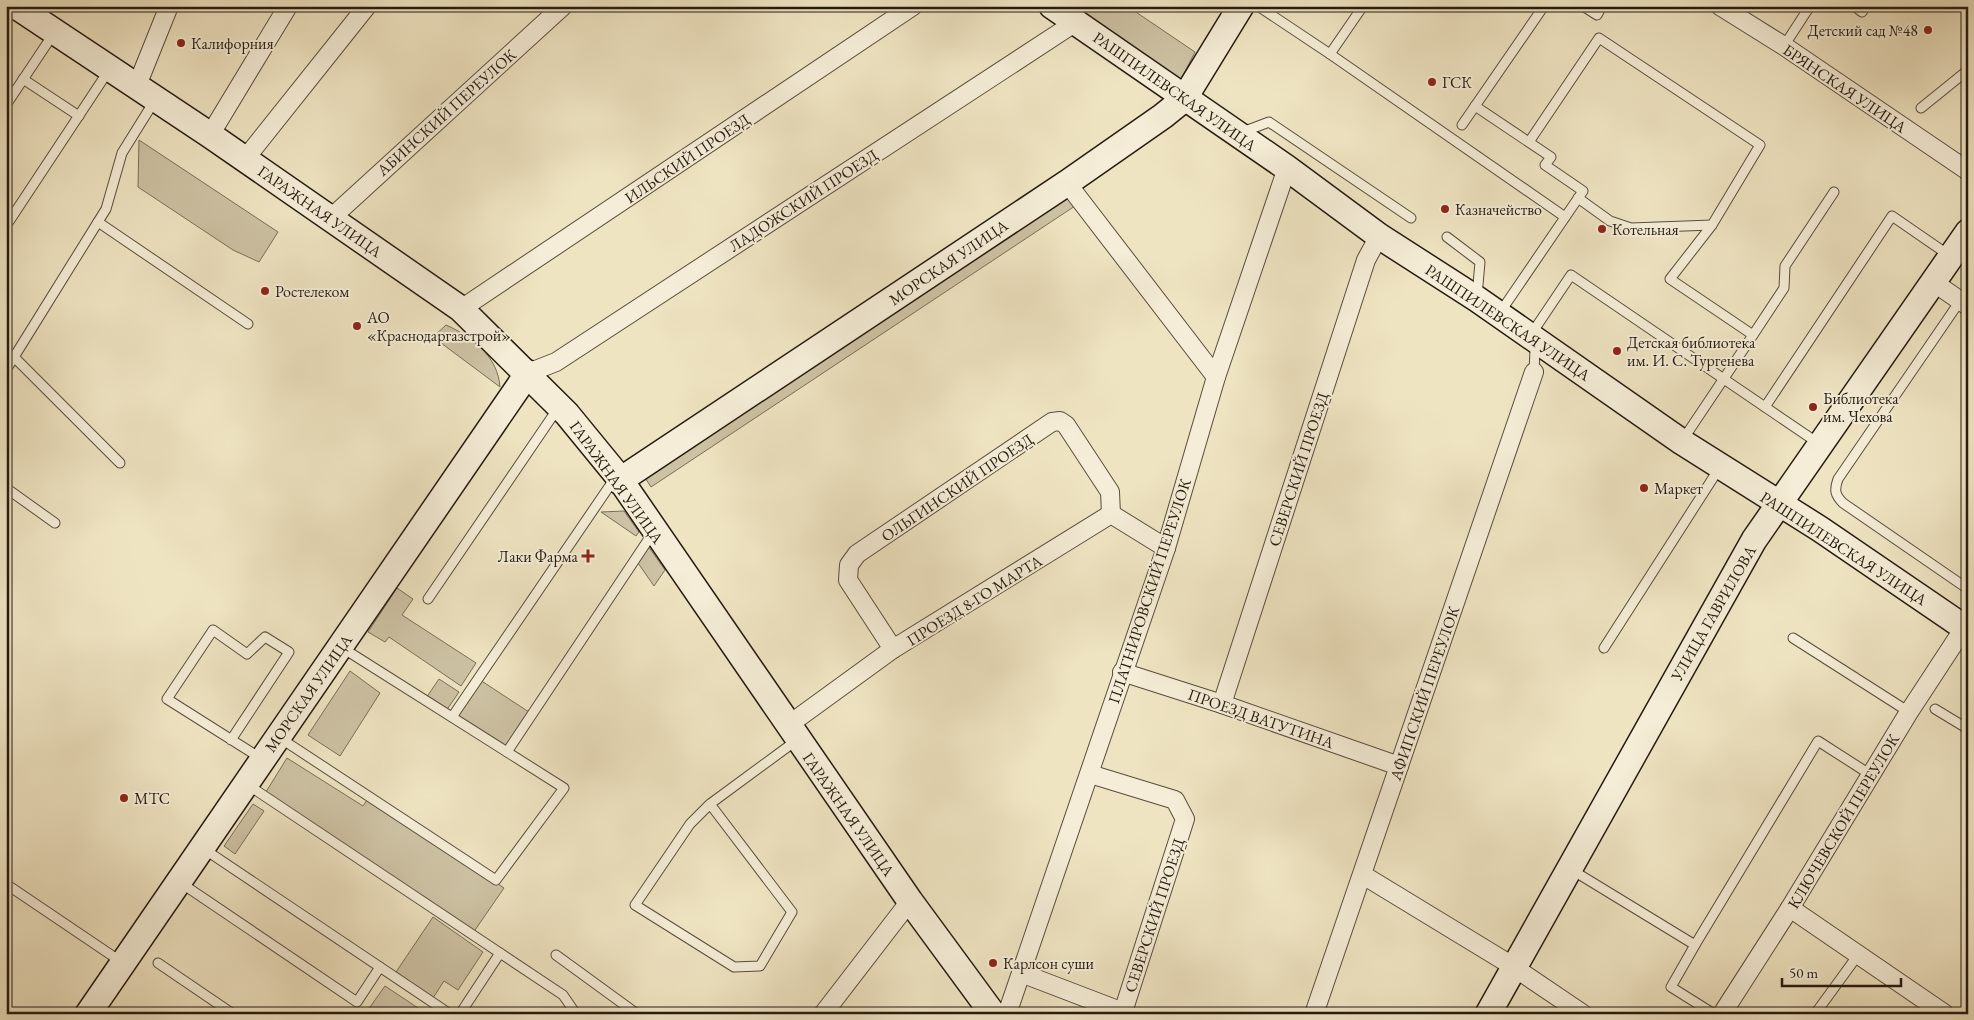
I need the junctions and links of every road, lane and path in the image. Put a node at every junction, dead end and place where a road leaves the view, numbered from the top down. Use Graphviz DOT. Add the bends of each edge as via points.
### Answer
graph roads {
  1 [pos="16,6"];
  2 [pos="169,6"];
  3 [pos="288,6"];
  4 [pos="367,6"];
  5 [pos="563,6"];
  6 [pos="913,6"];
  7 [pos="1052,6"];
  8 [pos="1241,6"];
  9 [pos="1258,6"];
  10 [pos="1363,6"];
  11 [pos="1544,6"];
  12 [pos="1583,6"];
  13 [pos="1602,6"];
  14 [pos="1720,6"];
  15 [pos="1810,6"];
  16 [pos="1854,6"];
  17 [pos="1866,6"];
  18 [pos="1076,22"];
  19 [pos="55,33"];
  20 [pos="1784,46"];
  21 [pos="1330,54"];
  22 [pos="109,69"];
  23 [pos="1968,70"];
  24 [pos="23,80"];
  25 [pos="146,94"];
  26 [pos="1184,98"];
  27 [pos="6,105"];
  28 [pos="1475,106"];
  29 [pos="1921,108"];
  30 [pos="79,116"];
  31 [pos="1462,125"];
  32 [pos="1238,134"];
  33 [pos="210,135"];
  34 [pos="1529,142"];
  35 [pos="245,159"];
  36 [pos="1287,168"];
  37 [pos="1968,171"];
  38 [pos="1067,183"];
  39 [pos="1834,192"];
  40 [pos="1578,198"];
  41 [pos="1565,217"];
  42 [pos="1410,218"];
  43 [pos="330,219"];
  44 [pos="98,222"];
  45 [pos="1712,225"];
  46 [pos="6,226"];
  47 [pos="1968,232"];
  48 [pos="1379,236"];
  49 [pos="1447,237"];
  50 [pos="1950,256"];
  51 [pos="1933,282"];
  52 [pos="1477,299"];
  53 [pos="1964,303"];
  54 [pos="461,309"];
  55 [pos="1498,314"];
  56 [pos="248,324"];
  57 [pos="1753,335"];
  58 [pos="1530,336"];
  59 [pos="14,357"];
  60 [pos="6,370"];
  61 [pos="1534,372"];
  62 [pos="528,373"];
  63 [pos="1216,377"];
  64 [pos="1723,379"];
  65 [pos="559,406"];
  66 [pos="1765,407"];
  67 [pos="1682,442"];
  68 [pos="1822,445"];
  69 [pos="120,463"];
  70 [pos="1720,467"];
  71 [pos="618,478"];
  72 [pos="6,488"];
  73 [pos="1779,504"];
  74 [pos="1111,514"];
  75 [pos="54,523"];
  76 [pos="654,531"];
  77 [pos="1166,548"];
  78 [pos="1968,588"];
  79 [pos="428,599"];
  80 [pos="1966,629"];
  81 [pos="1793,638"];
  82 [pos="340,646"];
  83 [pos="1604,648"];
  84 [pos="893,650"];
  85 [pos="1122,672"];
  86 [pos="1222,704"];
  87 [pos="1935,709"];
  88 [pos="1909,712"];
  89 [pos="452,717"];
  90 [pos="1968,729"];
  91 [pos="792,733"];
  92 [pos="278,737"];
  93 [pos="231,740"];
  94 [pos="507,752"];
  95 [pos="262,759"];
  96 [pos="1399,766"];
  97 [pos="1090,774"];
  98 [pos="1871,776"];
  99 [pos="246,783"];
  100 [pos="710,804"];
  101 [pos="202,847"];
  102 [pos="1569,868"];
  103 [pos="1363,875"];
  104 [pos="179,882"];
  105 [pos="6,884"];
  106 [pos="910,901"];
  107 [pos="1790,908"];
  108 [pos="1696,946"];
  109 [pos="500,953"];
  110 [pos="556,955"];
  111 [pos="1858,955"];
  112 [pos="123,963"];
  113 [pos="158,963"];
  114 [pos="380,967"];
  115 [pos="1514,967"];
  116 [pos="1021,973"];
  117 [pos="1939,1012"];
  118 [pos="88,1014"];
  119 [pos="233,1014"];
  120 [pos="450,1014"];
  121 [pos="460,1014"];
  122 [pos="576,1014"];
  123 [pos="637,1014"];
  124 [pos="823,1014"];
  125 [pos="993,1014"];
  126 [pos="1007,1014"];
  127 [pos="1314,1014"];
  128 [pos="1488,1014"];
  129 [pos="1583,1014"];
  130 [pos="1714,1014"];
  131 [pos="1722,1014"];
  132 [pos="1815,1014"];
  1 -- 19 [label="street, ГАРАЖНАЯ УЛИЦА"];
  2 -- 25 [label="street"];
  3 -- 33 [label="street"];
  4 -- 35 [label="street"];
  5 -- 43 [label="street, АБИНСКИЙ ПЕРЕУЛОК"];
  6 -- 54 [label="street, ИЛЬСКИЙ ПРОЕЗД"];
  7 -- 18 [label="street, РАШПИЛЕВСКАЯ УЛИЦА"];
  8 -- 26 [label="street, МОРСКАЯ УЛИЦА"];
  9 -- 21 [label="lane"];
  10 -- 21 [label="lane"];
  11 -- 28 [label="lane"];
  12 -- 13 [label="lane" via="1597,15"];
  14 -- 20 [label="street, БРЯНСКАЯ УЛИЦА"];
  15 -- 20 [label="lane"];
  16 -- 17 [label="lane" via="1862,12"];
  18 -- 26 [label="street, РАШПИЛЕВСКАЯ УЛИЦА"];
  18 -- 62 [label="street, ЛАДОЖСКИЙ ПРОЕЗД" via="556,362"];
  19 -- 22 [label="street, ГАРАЖНАЯ УЛИЦА"];
  19 -- 24 [label="lane"];
  20 -- 37 [label="street, БРЯНСКАЯ УЛИЦА"];
  21 -- 41 [label="lane"];
  22 -- 25 [label="street, ГАРАЖНАЯ УЛИЦА"];
  22 -- 30 [label="lane"];
  23 -- 29 [label="lane"];
  24 -- 27 [label="lane"];
  24 -- 30 [label="lane"];
  25 -- 33 [label="street, ГАРАЖНАЯ УЛИЦА"];
  25 -- 44 [label="lane" via="122,153 106,209"];
  26 -- 32 [label="street, РАШПИЛЕВСКАЯ УЛИЦА"];
  26 -- 38 [label="street, МОРСКАЯ УЛИЦА" via="1164,116"];
  28 -- 31 [label="lane"];
  28 -- 34 [label="lane"];
  30 -- 46 [label="lane"];
  32 -- 36 [label="street, РАШПИЛЕВСКАЯ УЛИЦА"];
  32 -- 42 [label="lane" via="1269,122"];
  33 -- 35 [label="street, ГАРАЖНАЯ УЛИЦА"];
  34 -- 40 [label="lane" via="1551,156 1545,165 1583,191"];
  34 -- 45 [label="lane" via="1600,38 1760,145"];
  35 -- 43 [label="street, ГАРАЖНАЯ УЛИЦА"];
  36 -- 48 [label="street, РАШПИЛЕВСКАЯ УЛИЦА"];
  36 -- 63 [label="street, ПЛАТНИРОВСКИЙ ПЕРЕУЛОК"];
  38 -- 63 [label="street"];
  38 -- 71 [label="street, МОРСКАЯ УЛИЦА"];
  39 -- 57 [label="lane" via="1785,266 1784,288"];
  40 -- 41 [label="lane"];
  40 -- 45 [label="lane" via="1610,221 1631,228"];
  41 -- 55 [label="lane"];
  43 -- 54 [label="street, ГАРАЖНАЯ УЛИЦА"];
  44 -- 56 [label="lane"];
  44 -- 59 [label="lane"];
  45 -- 57 [label="lane" via="1670,279"];
  47 -- 50 [label="street, УЛИЦА ГАВРИЛОВА"];
  48 -- 52 [label="street, РАШПИЛЕВСКАЯ УЛИЦА"];
  48 -- 86 [label="street, СЕВЕРСКИЙ ПРОЕЗД" via="1366,260"];
  49 -- 52 [label="lane" via="1480,262"];
  50 -- 51 [label="street, УЛИЦА ГАВРИЛОВА"];
  50 -- 66 [label="lane" via="1892,216"];
  51 -- 53 [label="street"];
  51 -- 68 [label="street, УЛИЦА ГАВРИЛОВА"];
  52 -- 55 [label="street, РАШПИЛЕВСКАЯ УЛИЦА"];
  53 -- 78 [label="lane" via="1834,489 1843,503"];
  54 -- 62 [label="street, ГАРАЖНАЯ УЛИЦА"];
  55 -- 58 [label="street, РАШПИЛЕВСКАЯ УЛИЦА"];
  57 -- 64 [label="lane"];
  58 -- 61 [label="lane" via="1535,350"];
  58 -- 64 [label="lane" via="1571,275"];
  58 -- 67 [label="street, РАШПИЛЕВСКАЯ УЛИЦА"];
  59 -- 60 [label="lane"];
  59 -- 69 [label="lane"];
  61 -- 96 [label="street, АФИПСКИЙ ПЕРЕУЛОК"];
  62 -- 65 [label="street, ГАРАЖНАЯ УЛИЦА"];
  62 -- 82 [label="street, МОРСКАЯ УЛИЦА"];
  63 -- 77 [label="street, ПЛАТНИРОВСКИЙ ПЕРЕУЛОК"];
  64 -- 66 [label="lane"];
  64 -- 67 [label="lane"];
  65 -- 71 [label="street, ГАРАЖНАЯ УЛИЦА"];
  65 -- 79 [label="lane"];
  66 -- 68 [label="lane"];
  67 -- 70 [label="street, РАШПИЛЕВСКАЯ УЛИЦА"];
  68 -- 73 [label="street, УЛИЦА ГАВРИЛОВА"];
  70 -- 73 [label="street, РАШПИЛЕВСКАЯ УЛИЦА"];
  70 -- 83 [label="lane"];
  71 -- 76 [label="street, ГАРАЖНАЯ УЛИЦА"];
  71 -- 89 [label="lane"];
  72 -- 75 [label="lane"];
  73 -- 80 [label="street, РАШПИЛЕВСКАЯ УЛИЦА"];
  73 -- 102 [label="street, УЛИЦА ГАВРИЛОВА" via="1750,548"];
  74 -- 77 [label="street"];
  74 -- 84 [label="street, ПРОЕЗД 8-ГО МАРТА"];
  74 -- 84 [label="street, ОЛЬГИНСКИЙ ПРОЕЗД" via="1110,492 1066,425 1060,421 1052,422 857,554 849,565 848,580"];
  76 -- 91 [label="street, ГАРАЖНАЯ УЛИЦА"];
  76 -- 94 [label="lane"];
  77 -- 85 [label="street, ПЛАТНИРОВСКИЙ ПЕРЕУЛОК"];
  80 -- 88 [label="street, КЛЮЧЕВСКОЙ ПЕРЕУЛОК"];
  81 -- 88 [label="lane"];
  82 -- 89 [label="lane"];
  82 -- 92 [label="street, МОРСКАЯ УЛИЦА"];
  84 -- 91 [label="street, ПРОЕЗД 8-ГО МАРТА"];
  85 -- 86 [label="street, ПРОЕЗД ВАТУТИНА"];
  85 -- 97 [label="street, ПЛАТНИРОВСКИЙ ПЕРЕУЛОК"];
  86 -- 96 [label="street, ПРОЕЗД ВАТУТИНА"];
  87 -- 90 [label="lane"];
  88 -- 98 [label="street, КЛЮЧЕВСКОЙ ПЕРЕУЛОК"];
  89 -- 94 [label="lane"];
  91 -- 100 [label="lane"];
  91 -- 106 [label="street, ГАРАЖНАЯ УЛИЦА"];
  92 -- 94 [label="lane" via="496,880 564,788"];
  92 -- 95 [label="street, МОРСКАЯ УЛИЦА"];
  93 -- 93 [label="lane" via="167,700 213,630 247,654 265,637 289,652"];
  93 -- 95 [label="lane"];
  95 -- 99 [label="street, МОРСКАЯ УЛИЦА"];
  96 -- 103 [label="street, АФИПСКИЙ ПЕРЕУЛОК"];
  97 -- 116 [label="street, ПЛАТНИРОВСКИЙ ПЕРЕУЛОК"];
  97 -- 116 [label="street, СЕВЕРСКИЙ ПРОЕЗД" via="1175,800 1185,819 1123,1012"];
  98 -- 107 [label="street, КЛЮЧЕВСКОЙ ПЕРЕУЛОК"];
  98 -- 108 [label="lane" via="1818,742"];
  99 -- 101 [label="street, МОРСКАЯ УЛИЦА"];
  99 -- 109 [label="lane"];
  100 -- 100 [label="lane" via="792,912 760,966 734,967 635,905 690,824"];
  101 -- 104 [label="street, МОРСКАЯ УЛИЦА"];
  101 -- 114 [label="lane"];
  102 -- 108 [label="lane"];
  102 -- 115 [label="street, УЛИЦА ГАВРИЛОВА"];
  103 -- 115 [label="street"];
  103 -- 127 [label="street, АФИПСКИЙ ПЕРЕУЛОК"];
  104 -- 112 [label="street, МОРСКАЯ УЛИЦА"];
  104 -- 114 [label="lane" via="357,1002"];
  105 -- 112 [label="lane"];
  106 -- 124 [label="street"];
  106 -- 125 [label="street, ГАРАЖНАЯ УЛИЦА"];
  107 -- 111 [label="street"];
  107 -- 131 [label="street, КЛЮЧЕВСКОЙ ПЕРЕУЛОК"];
  108 -- 130 [label="lane" via="1671,987"];
  109 -- 121 [label="lane"];
  109 -- 122 [label="lane" via="563,995"];
  110 -- 123 [label="lane"];
  111 -- 117 [label="street"];
  111 -- 132 [label="lane"];
  112 -- 118 [label="street, МОРСКАЯ УЛИЦА"];
  113 -- 119 [label="lane"];
  114 -- 120 [label="lane"];
  115 -- 128 [label="street, УЛИЦА ГАВРИЛОВА"];
  115 -- 129 [label="street"];
  116 -- 126 [label="street, ПЛАТНИРОВСКИЙ ПЕРЕУЛОК"];
}
